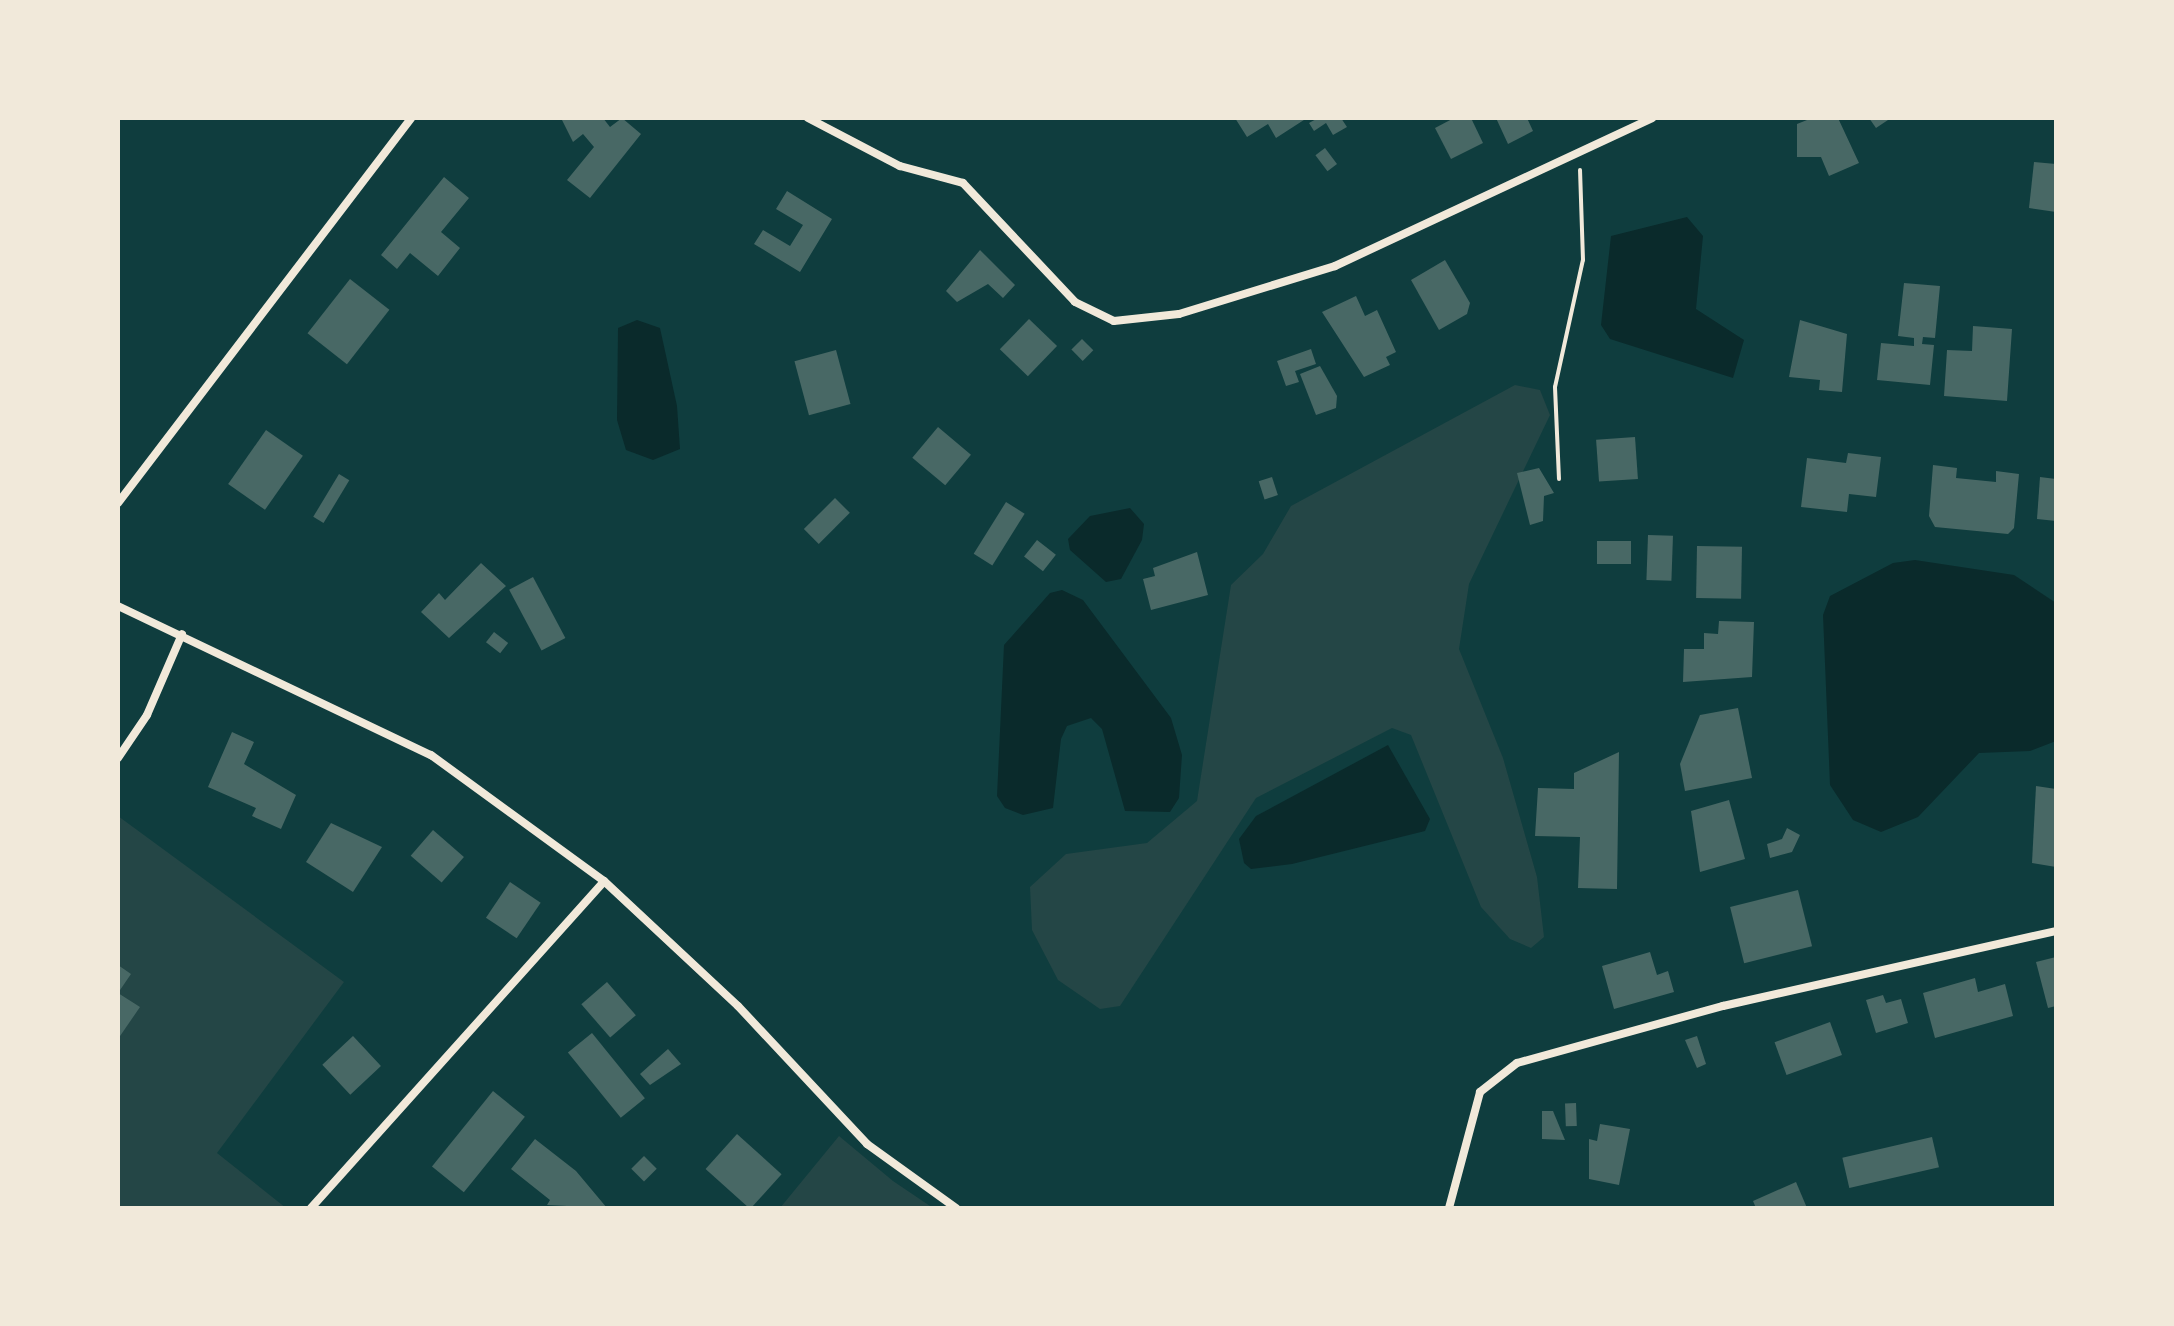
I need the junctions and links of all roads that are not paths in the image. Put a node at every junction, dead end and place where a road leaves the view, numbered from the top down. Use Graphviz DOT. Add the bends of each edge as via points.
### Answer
graph roads {
  1 [pos="411,118"];
  2 [pos="808,118"];
  3 [pos="1652,118"];
  4 [pos="118,503"];
  5 [pos="118,606"];
  6 [pos="182,634"];
  7 [pos="118,758"];
  8 [pos="604,881"];
  9 [pos="2056,931"];
  10 [pos="311,1208"];
  11 [pos="956,1208"];
  12 [pos="1449,1208"];
  1 -- 4 [label="street"];
  2 -- 3 [label="street" via="900,166 963,183 1075,302 1114,321 1179,314 1335,266"];
  5 -- 6 [label="street"];
  6 -- 7 [label="street" via="147,715"];
  6 -- 8 [label="street" via="431,755"];
  8 -- 10 [label="street"];
  8 -- 11 [label="street" via="738,1006 867,1144"];
  9 -- 12 [label="street" via="1723,1006 1517,1063 1480,1092"];
}
